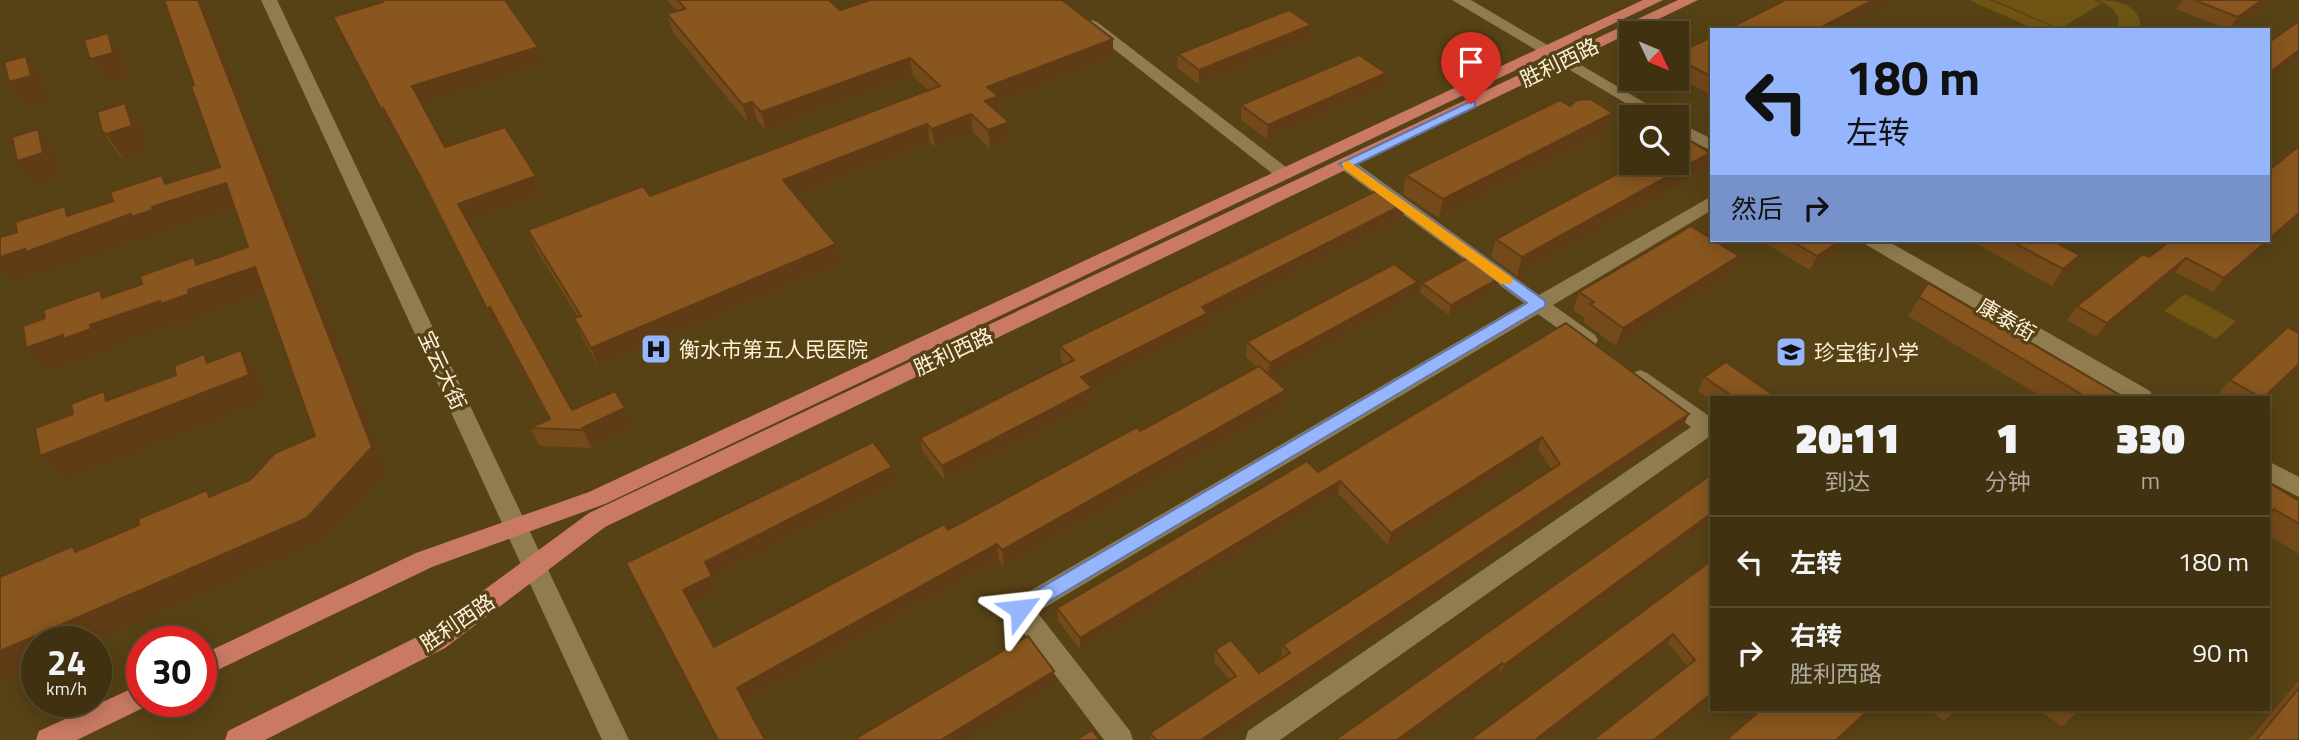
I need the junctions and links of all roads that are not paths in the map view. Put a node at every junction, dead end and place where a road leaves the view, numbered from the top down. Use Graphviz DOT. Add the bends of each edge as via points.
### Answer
graph roads {
  1 [pos="269,0"];
  2 [pos="1460,0"];
  3 [pos="1655,0"];
  4 [pos="1689,0"];
  5 [pos="1078,14"];
  6 [pos="1555,55"];
  7 [pos="1640,105"];
  8 [pos="1689,133"];
  9 [pos="1710,145"];
  10 [pos="1346,164"];
  11 [pos="1284,174"];
  12 [pos="1710,203"];
  13 [pos="1875,242"];
  14 [pos="1538,304"];
  15 [pos="1606,353"];
  16 [pos="1628,369"];
  17 [pos="2140,396"];
  18 [pos="1709,429"];
  19 [pos="2270,471"];
  20 [pos="2299,488"];
  21 [pos="516,527"];
  22 [pos="535,567"];
  23 [pos="217,659"];
  24 [pos="126,703"];
  25 [pos="49,740"];
  26 [pos="238,740"];
  27 [pos="616,740"];
  28 [pos="1120,740"];
  29 [pos="1258,740"];
  1 -- 21 [label="street, 宝云大街"];
  2 -- 6 [label="street"];
  3 -- 6 [label="main road, 胜利西路"];
  4 -- 6 [label="main road, 胜利西路"];
  5 -- 11 [label="street"];
  6 -- 7 [label="street"];
  6 -- 10 [label="main road, 胜利西路"];
  6 -- 11 [label="main road, 胜利西路"];
  8 -- 9 [label="street"];
  10 -- 14 [label="street"];
  10 -- 22 [label="main road, 胜利西路" via="597,520"];
  11 -- 21 [label="main road, 胜利西路" via="597,498"];
  12 -- 14 [label="street"];
  13 -- 17 [label="street, 康泰街"];
  14 -- 15 [label="street"];
  14 -- 28 [label="street" via="1020,609"];
  16 -- 18 [label="street"];
  18 -- 29 [label="street"];
  19 -- 20 [label="street"];
  21 -- 22 [label="street, 宝云大街"];
  21 -- 23 [label="main road, 胜利西路" via="424,560"];
  22 -- 26 [label="main road, 胜利西路" via="436,640"];
  22 -- 27 [label="street, 宝云大街"];
  24 -- 25 [label="main road"];
}
